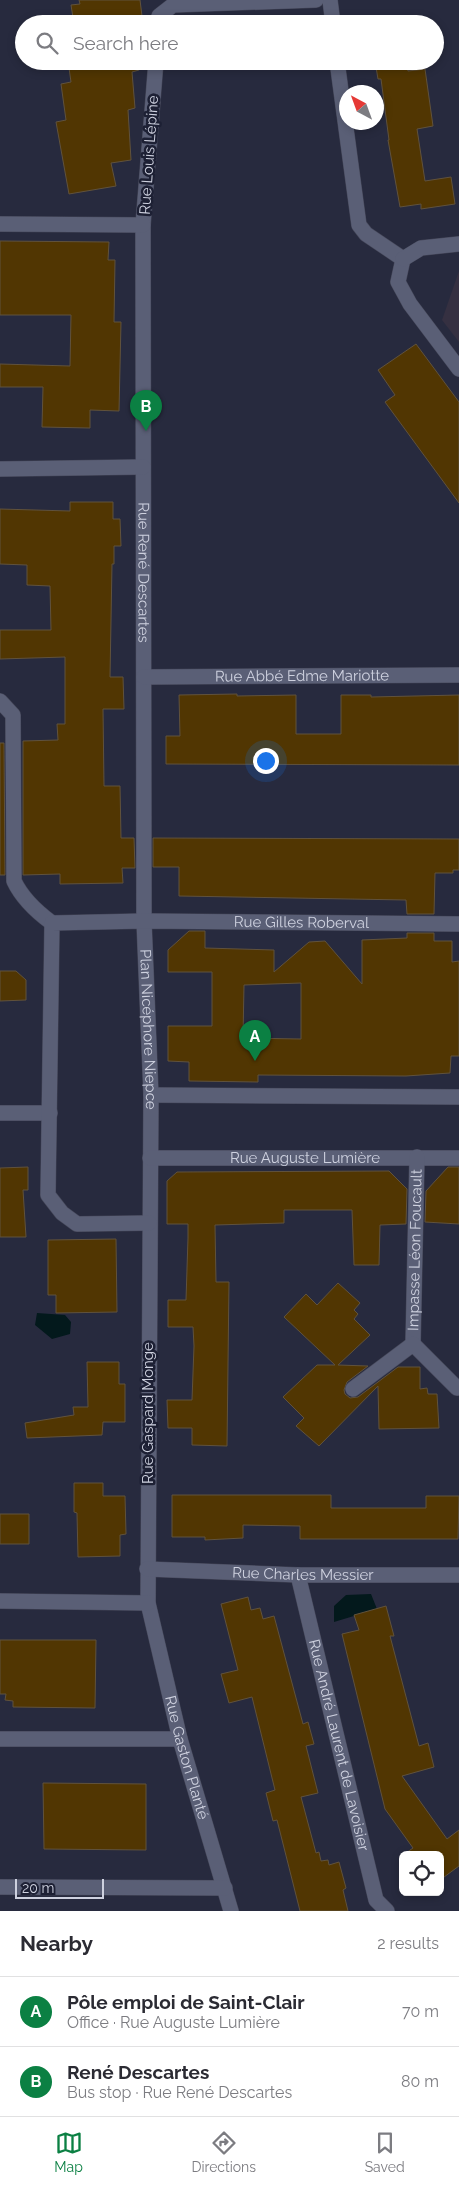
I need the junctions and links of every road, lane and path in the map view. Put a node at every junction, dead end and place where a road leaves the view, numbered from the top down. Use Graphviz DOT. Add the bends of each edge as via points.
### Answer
graph roads {
  1 [pos="316,0"];
  2 [pos="330,0"];
  3 [pos="160,15"];
  4 [pos="332,15"];
  5 [pos="155,70"];
  6 [pos="339,70"];
  7 [pos="0,224"];
  8 [pos="143,225"];
  9 [pos="459,244"];
  10 [pos="403,259"];
  11 [pos="459,369"];
  12 [pos="144,467"];
  13 [pos="0,469"];
  14 [pos="459,675"];
  15 [pos="144,678"];
  16 [pos="0,701"];
  17 [pos="144,922"];
  18 [pos="52,923"];
  19 [pos="459,924"];
  20 [pos="151,1095"];
  21 [pos="459,1097"];
  22 [pos="50,1113"];
  23 [pos="0,1114"];
  24 [pos="417,1157"];
  25 [pos="150,1158"];
  26 [pos="459,1158"];
  27 [pos="149,1223"];
  28 [pos="413,1344"];
  29 [pos="456,1388"];
  30 [pos="353,1389"];
  31 [pos="147,1569"];
  32 [pos="298,1575"];
  33 [pos="459,1575"];
  34 [pos="0,1601"];
  35 [pos="148,1603"];
  36 [pos="0,1739"];
  37 [pos="180,1739"];
  38 [pos="0,1887"];
  39 [pos="225,1888"];
  40 [pos="231,1911"];
  41 [pos="387,1911"];
  1 -- 3 [label="street" via="173,5"];
  2 -- 4 [label="street"];
  5 -- 8 [label="street, Rue Louis Lépine"];
  6 -- 10 [label="street" via="359,225 366,234"];
  7 -- 8 [label="street, Rue Louis Lépine"];
  8 -- 12 [label="street, Rue René Descartes"];
  9 -- 10 [label="street" via="421,248"];
  10 -- 11 [label="street" via="398,282 410,304"];
  12 -- 13 [label="street"];
  12 -- 15 [label="street, Rue René Descartes"];
  14 -- 15 [label="street, Rue Abbé Edme Mariotte"];
  15 -- 17 [label="street, Rue René Descartes"];
  16 -- 18 [label="street" via="13,715 14,881 18,890"];
  17 -- 18 [label="street"];
  17 -- 19 [label="street, Rue Gilles Roberval"];
  17 -- 20 [label="street, Plan Nicéphore Niepce"];
  18 -- 22 [label="street"];
  20 -- 21 [label="street"];
  20 -- 25 [label="street, Plan Nicéphore Niepce"];
  22 -- 23 [label="street"];
  22 -- 27 [label="street" via="48,1195 62,1213 77,1224"];
  24 -- 25 [label="street, Rue Auguste Lumière"];
  24 -- 26 [label="street, Rue Auguste Lumière"];
  24 -- 28 [label="street, Impasse Léon Foucault"];
  25 -- 27 [label="street, Plan Nicéphore Niepce"];
  27 -- 31 [label="street, Rue Gaspard Monge"];
  28 -- 29 [label="street, Impasse Léon Foucault"];
  28 -- 30 [label="street, Impasse Léon Foucault"];
  31 -- 32 [label="street, Rue Charles Messier"];
  31 -- 35 [label="street, Rue Gaspard Monge"];
  32 -- 33 [label="street, Rue Charles Messier"];
  32 -- 41 [label="street, Rue André Laurent de Lavoisier" via="376,1900"];
  34 -- 35 [label="street"];
  35 -- 37 [label="street, Rue Gaston Planté"];
  36 -- 37 [label="street"];
  37 -- 39 [label="street, Rue Gaston Planté"];
  38 -- 39 [label="street"];
  39 -- 40 [label="street, Rue Gaston Planté"];
}
